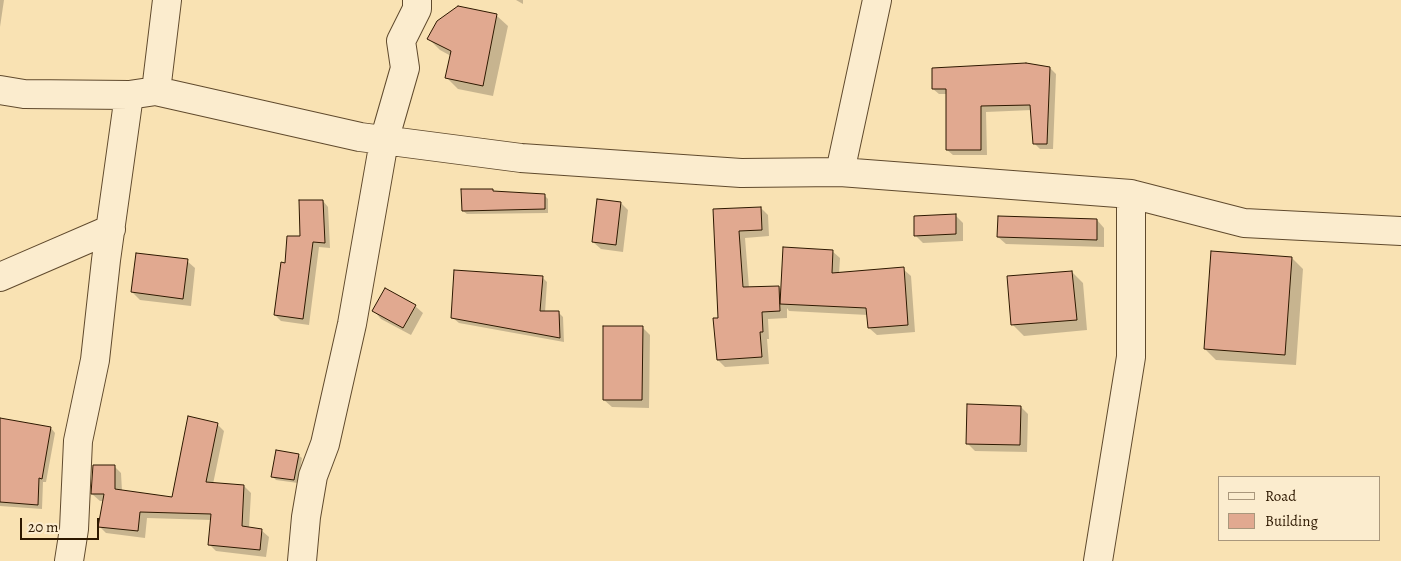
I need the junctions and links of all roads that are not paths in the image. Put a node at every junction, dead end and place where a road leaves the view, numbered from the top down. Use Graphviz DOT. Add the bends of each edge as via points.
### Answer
graph roads {
  1 [pos="167,0"];
  2 [pos="417,0"];
  3 [pos="877,0"];
  4 [pos="0,90"];
  5 [pos="156,91"];
  6 [pos="129,95"];
  7 [pos="384,141"];
  8 [pos="840,172"];
  9 [pos="1131,194"];
  10 [pos="111,229"];
  11 [pos="1401,231"];
  12 [pos="0,277"];
  13 [pos="68,561"];
  14 [pos="302,561"];
  15 [pos="1098,561"];
  1 -- 5 [label="street"];
  2 -- 7 [label="street" via="417,9 401,41 405,68"];
  3 -- 8 [label="street"];
  4 -- 6 [label="street" via="24,94"];
  5 -- 6 [label="street"];
  5 -- 7 [label="street"];
  6 -- 10 [label="street"];
  7 -- 8 [label="street" via="521,158 741,173"];
  7 -- 14 [label="street" via="352,324 325,444 313,476"];
  8 -- 9 [label="street"];
  9 -- 11 [label="street" via="1244,223"];
  9 -- 15 [label="street" via="1131,357"];
  10 -- 12 [label="street"];
  10 -- 13 [label="street" via="95,360 78,441 74,530"];
}
